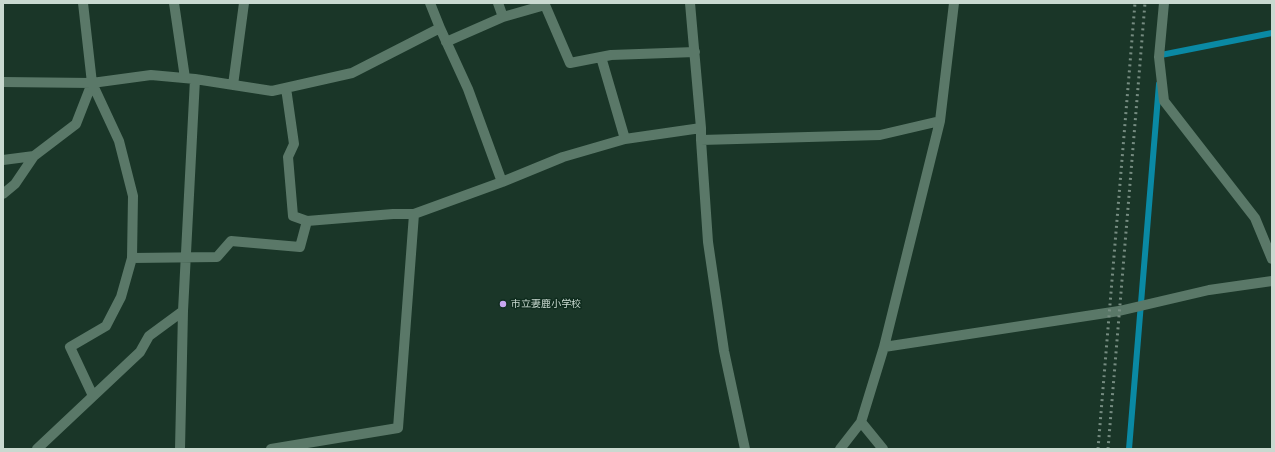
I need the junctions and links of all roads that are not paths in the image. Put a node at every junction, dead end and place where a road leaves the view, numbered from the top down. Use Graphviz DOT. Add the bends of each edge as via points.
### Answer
graph roads {
  1 [pos="83,3"];
  2 [pos="174,3"];
  3 [pos="244,3"];
  4 [pos="430,3"];
  5 [pos="498,3"];
  6 [pos="690,3"];
  7 [pos="954,3"];
  8 [pos="1164,3"];
  9 [pos="503,17"];
  10 [pos="440,28"];
  11 [pos="446,42"];
  12 [pos="695,52"];
  13 [pos="601,57"];
  14 [pos="190,79"];
  15 [pos="3,82"];
  16 [pos="92,82"];
  17 [pos="233,85"];
  18 [pos="286,88"];
  19 [pos="940,121"];
  20 [pos="701,128"];
  21 [pos="625,139"];
  22 [pos="701,140"];
  23 [pos="34,156"];
  24 [pos="3,160"];
  25 [pos="502,182"];
  26 [pos="3,194"];
  27 [pos="414,214"];
  28 [pos="307,221"];
  29 [pos="186,256"];
  30 [pos="132,258"];
  31 [pos="1272,259"];
  32 [pos="1272,281"];
  33 [pos="183,311"];
  34 [pos="884,348"];
  35 [pos="93,396"];
  36 [pos="861,422"];
  37 [pos="37,449"];
  38 [pos="180,449"];
  39 [pos="271,449"];
  40 [pos="745,449"];
  41 [pos="840,449"];
  42 [pos="883,449"];
  1 -- 16 [label="street"];
  2 -- 14 [label="street"];
  3 -- 17 [label="street"];
  4 -- 10 [label="street"];
  5 -- 9 [label="street"];
  6 -- 12 [label="street"];
  7 -- 19 [label="street"];
  8 -- 31 [label="street" via="1159,58 1164,101 1255,218"];
  9 -- 11 [label="street"];
  9 -- 13 [label="street" via="545,5 570,63"];
  10 -- 11 [label="street"];
  10 -- 18 [label="street" via="352,73"];
  11 -- 25 [label="street" via="468,89"];
  12 -- 13 [label="street"];
  12 -- 20 [label="street"];
  13 -- 21 [label="street"];
  14 -- 16 [label="street" via="152,75"];
  14 -- 17 [label="street"];
  14 -- 29 [label="street"];
  15 -- 16 [label="street"];
  16 -- 23 [label="street" via="76,124"];
  16 -- 30 [label="street" via="119,141 133,196"];
  17 -- 18 [label="street" via="272,92"];
  18 -- 28 [label="street" via="294,144 288,157 293,216"];
  19 -- 22 [label="street" via="880,134"];
  19 -- 34 [label="street"];
  20 -- 21 [label="street"];
  20 -- 22 [label="street"];
  21 -- 25 [label="street" via="564,157"];
  22 -- 40 [label="street" via="710,258 724,351"];
  23 -- 24 [label="street"];
  23 -- 26 [label="street" via="14,184"];
  25 -- 27 [label="street"];
  27 -- 28 [label="street"];
  27 -- 39 [label="street" via="398,428"];
  28 -- 29 [label="street" via="300,247 231,241 216,256"];
  29 -- 30 [label="street"];
  29 -- 33 [label="street"];
  30 -- 35 [label="street" via="121,297 106,326 70,347"];
  32 -- 34 [label="street" via="1209,290 1131,309"];
  33 -- 35 [label="street" via="149,336 140,352"];
  33 -- 38 [label="street"];
  34 -- 36 [label="street"];
  35 -- 37 [label="street"];
  36 -- 41 [label="street"];
  36 -- 42 [label="street"];
}
